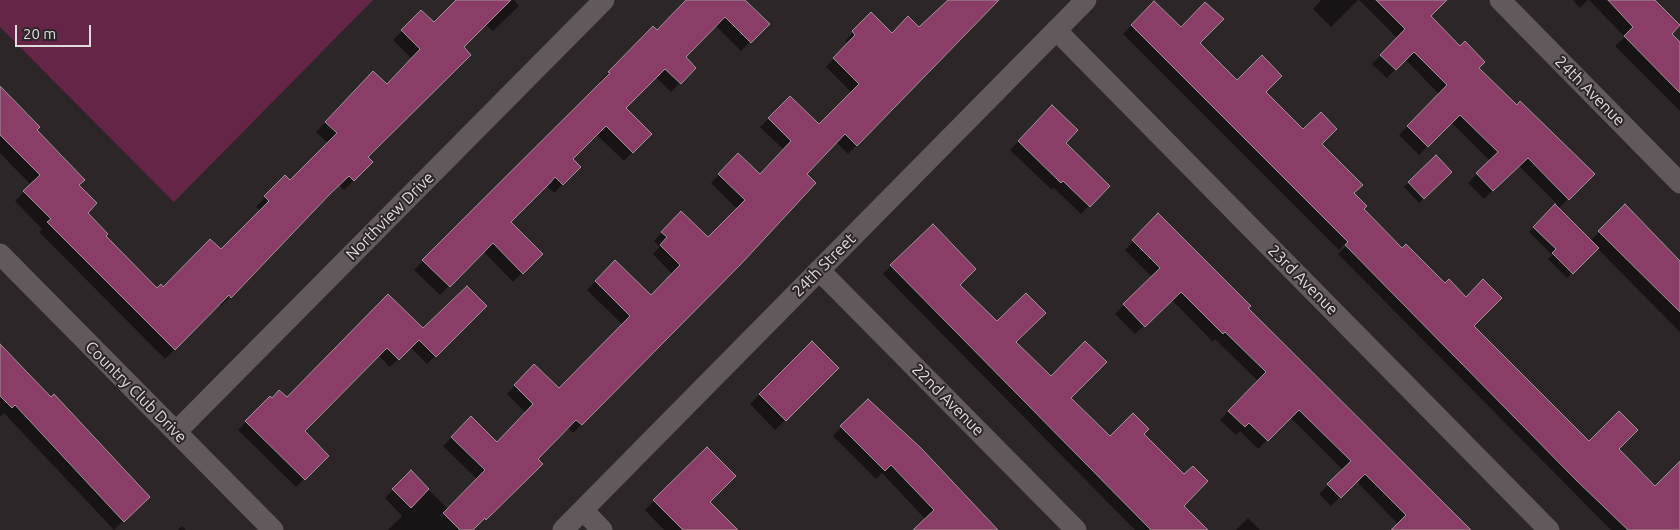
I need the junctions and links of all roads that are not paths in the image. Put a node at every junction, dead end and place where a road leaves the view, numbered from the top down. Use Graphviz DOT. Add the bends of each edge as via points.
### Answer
graph roads {
  1 [pos="604,0"];
  2 [pos="1086,0"];
  3 [pos="1500,0"];
  4 [pos="1056,30"];
  5 [pos="1680,183"];
  6 [pos="0,254"];
  7 [pos="819,270"];
  8 [pos="176,432"];
  9 [pos="582,510"];
  10 [pos="273,530"];
  11 [pos="563,530"];
  12 [pos="602,530"];
  13 [pos="1076,530"];
  14 [pos="1549,530"];
  1 -- 8 [label="street, Northview Drive"];
  2 -- 4 [label="street, 24th Street"];
  3 -- 5 [label="street, 24th Avenue"];
  4 -- 7 [label="street, 24th Street"];
  4 -- 14 [label="street, 23rd Avenue"];
  6 -- 8 [label="street, Country Club Drive"];
  7 -- 9 [label="street, 24th Street"];
  7 -- 13 [label="street, 22nd Avenue"];
  8 -- 10 [label="street, Country Club Drive"];
  9 -- 11 [label="street, 24th Street"];
  9 -- 12 [label="street"];
}
